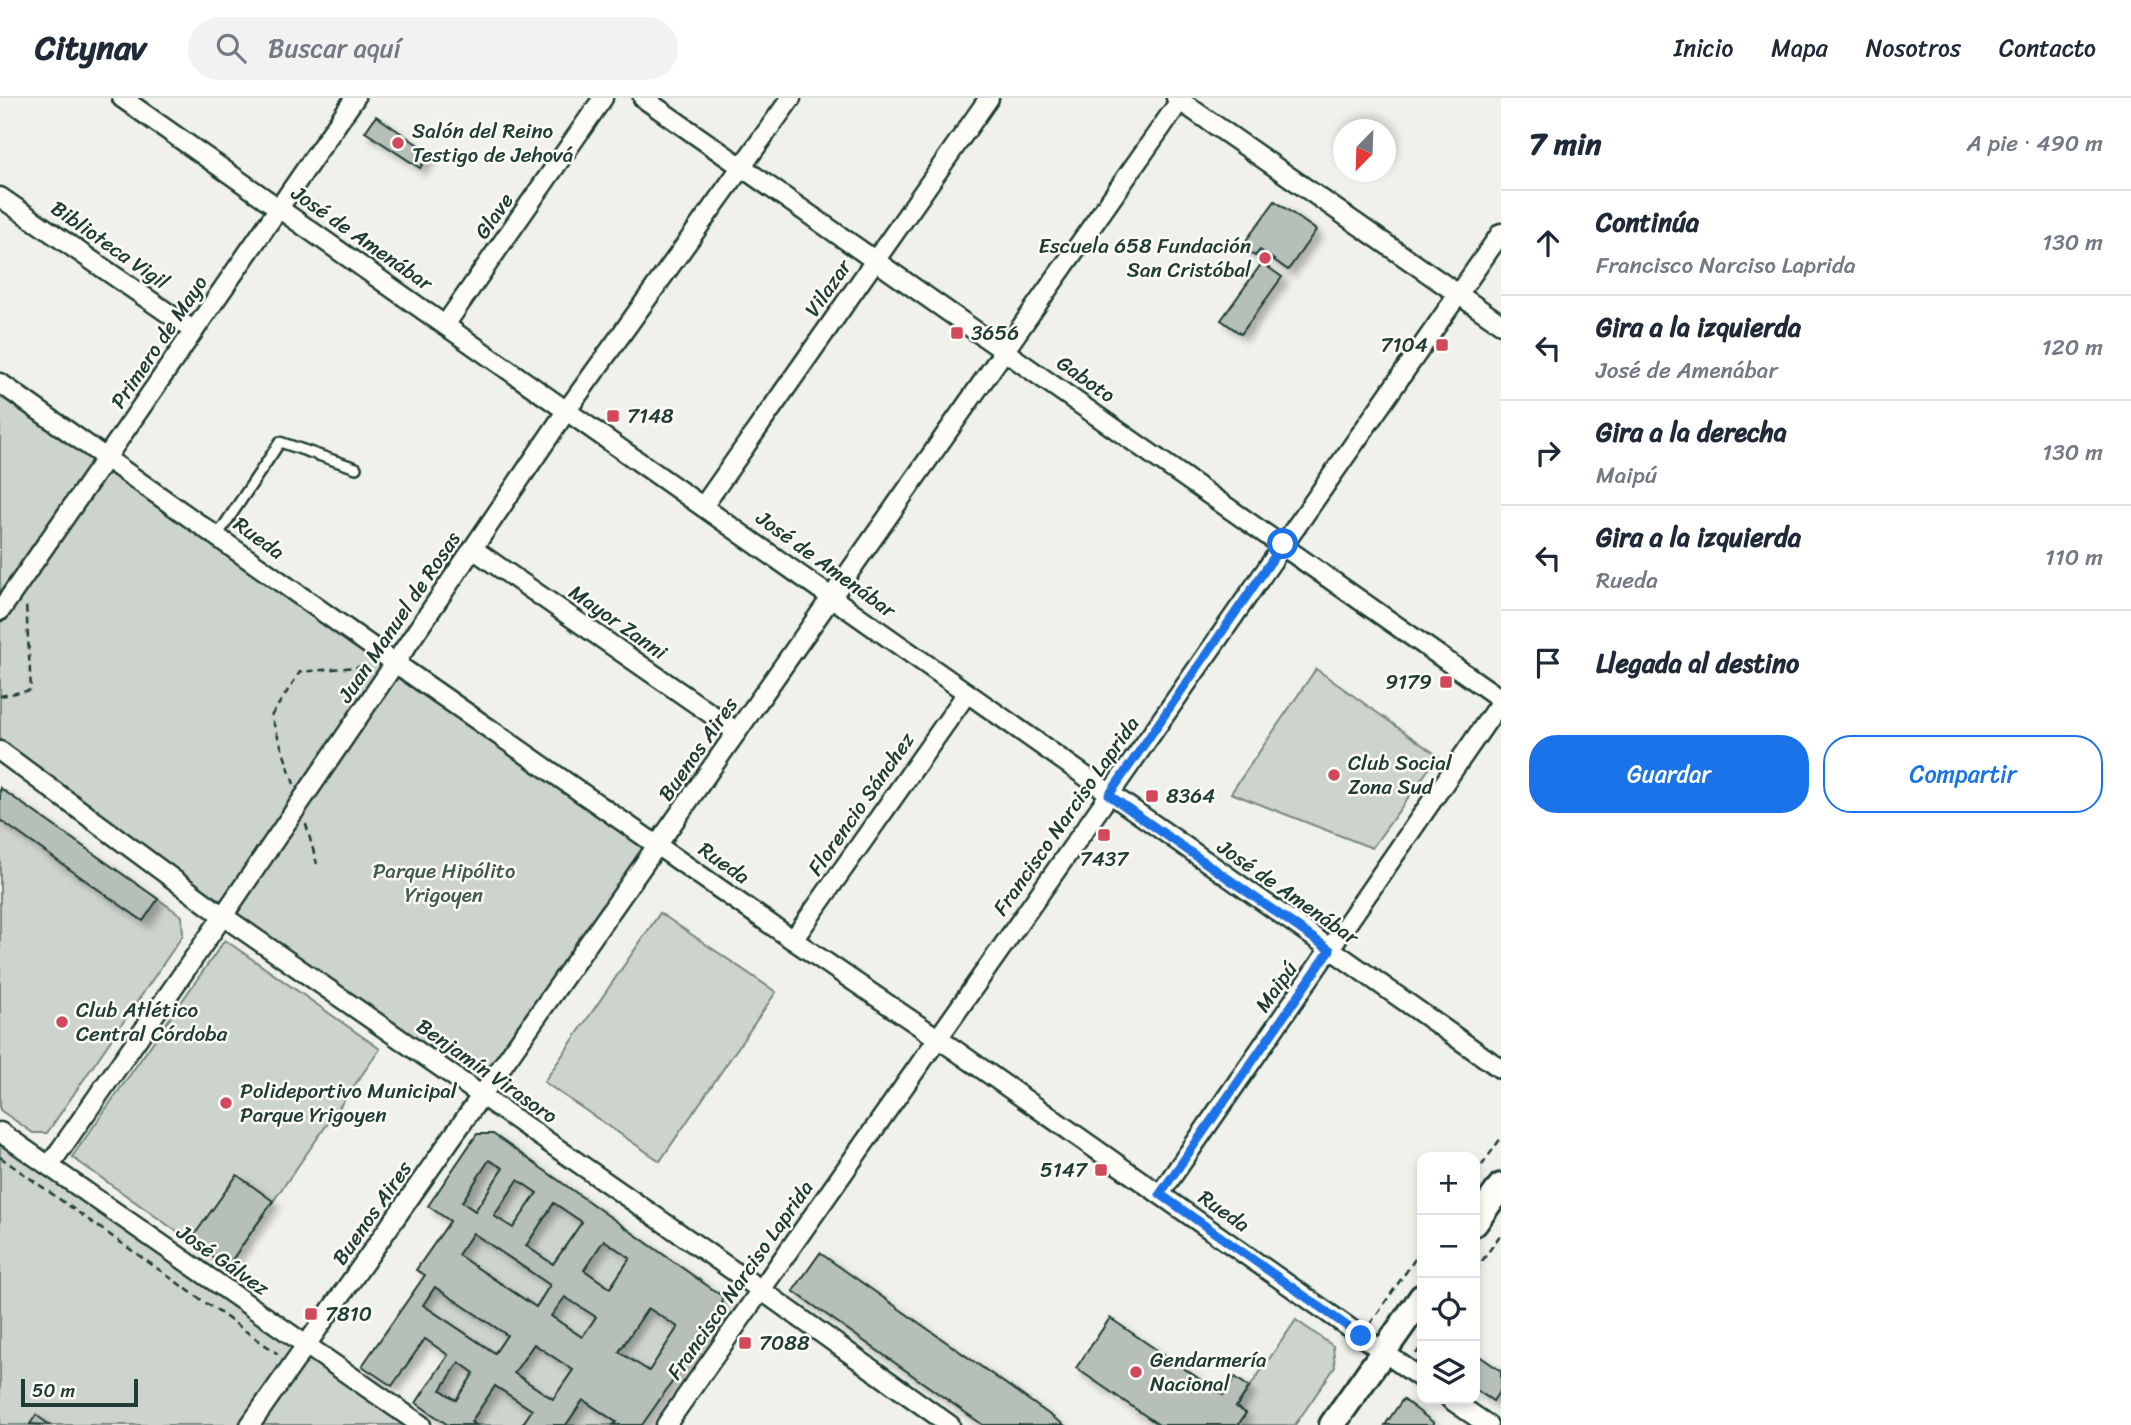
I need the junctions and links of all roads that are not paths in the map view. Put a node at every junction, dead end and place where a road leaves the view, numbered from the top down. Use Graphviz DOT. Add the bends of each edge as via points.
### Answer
graph roads {
  1 [pos="122,98"];
  2 [pos="603,98"];
  3 [pos="643,98"];
  4 [pos="791,98"];
  5 [pos="989,98"];
  6 [pos="353,99"];
  7 [pos="1179,99"];
  8 [pos="743,167"];
  9 [pos="0,197"];
  10 [pos="279,207"];
  11 [pos="1501,233"];
  12 [pos="875,260"];
  13 [pos="1458,294"];
  14 [pos="1501,324"];
  15 [pos="445,325"];
  16 [pos="194,331"];
  17 [pos="1005,350"];
  18 [pos="0,383"];
  19 [pos="567,410"];
  20 [pos="108,458"];
  21 [pos="356,468"];
  22 [pos="704,505"];
  23 [pos="217,536"];
  24 [pos="1283,544"];
  25 [pos="473,549"];
  26 [pos="832,596"];
  27 [pos="0,611"];
  28 [pos="395,663"];
  29 [pos="967,693"];
  30 [pos="1501,700"];
  31 [pos="737,732"];
  32 [pos="0,751"];
  33 [pos="1109,795"];
  34 [pos="658,845"];
  35 [pos="223,916"];
  36 [pos="793,940"];
  37 [pos="1330,950"];
  38 [pos="938,1038"];
  39 [pos="1501,1069"];
  40 [pos="482,1096"];
  41 [pos="0,1132"];
  42 [pos="49,1166"];
  43 [pos="1501,1186"];
  44 [pos="1160,1194"];
  45 [pos="1480,1216"];
  46 [pos="761,1290"];
  47 [pos="1417,1304"];
  48 [pos="305,1345"];
  49 [pos="1384,1352"];
  50 [pos="1417,1375"];
  51 [pos="1457,1404"];
  52 [pos="250,1425"];
  53 [pos="421,1425"];
  54 [pos="666,1425"];
  55 [pos="950,1425"];
  56 [pos="1332,1425"];
  57 [pos="1488,1425"];
  1 -- 10 [label="street, José de Amenábar"];
  2 -- 15 [label="street, Glave"];
  3 -- 8 [label="street, Gaboto"];
  4 -- 8 [label="street, Juan Manuel de Rosas"];
  5 -- 12 [label="street, Vilazar"];
  6 -- 10 [label="street, Primero de Mayo"];
  7 -- 13 [label="street"];
  7 -- 17 [label="street, Buenos Aires"];
  8 -- 12 [label="street, Gaboto"];
  8 -- 19 [label="street, Juan Manuel de Rosas"];
  9 -- 16 [label="street, Biblioteca Vigil"];
  10 -- 15 [label="street, José de Amenábar"];
  10 -- 16 [label="street, Primero de Mayo"];
  11 -- 13 [label="street, Francisco Narciso Laprida"];
  12 -- 17 [label="street, Gaboto"];
  12 -- 22 [label="street, Vilazar"];
  13 -- 14 [label="street"];
  13 -- 24 [label="street, Francisco Narciso Laprida"];
  15 -- 19 [label="street, José de Amenábar"];
  16 -- 20 [label="street, Primero de Mayo"];
  17 -- 24 [label="street, Gaboto"];
  17 -- 26 [label="street, Buenos Aires"];
  18 -- 20 [label="street, Rueda"];
  19 -- 22 [label="street, José de Amenábar"];
  19 -- 25 [label="street, Juan Manuel de Rosas"];
  20 -- 23 [label="street, Rueda"];
  20 -- 27 [label="street, Primero de Mayo"];
  21 -- 23 [label="lane" via="280,442"];
  22 -- 26 [label="street, José de Amenábar"];
  23 -- 28 [label="street, Rueda"];
  24 -- 30 [label="street, Gaboto"];
  24 -- 33 [label="street, Francisco Narciso Laprida"];
  25 -- 28 [label="street, Juan Manuel de Rosas"];
  25 -- 31 [label="street, Mayor Zanni"];
  26 -- 29 [label="street, José de Amenábar"];
  26 -- 31 [label="street, Buenos Aires"];
  28 -- 34 [label="street, Rueda"];
  28 -- 35 [label="street, Juan Manuel de Rosas"];
  29 -- 33 [label="street, José de Amenábar"];
  29 -- 36 [label="street, Florencio Sánchez"];
  30 -- 37 [label="street, Maipú"];
  31 -- 34 [label="street, Buenos Aires"];
  32 -- 35 [label="street, Benjamín Virasoro"];
  33 -- 37 [label="street, José de Amenábar"];
  33 -- 38 [label="street, Francisco Narciso Laprida"];
  34 -- 36 [label="street, Rueda"];
  34 -- 40 [label="street, Buenos Aires"];
  35 -- 40 [label="street, Benjamín Virasoro"];
  35 -- 42 [label="street, Juan Manuel de Rosas"];
  36 -- 38 [label="street, Rueda"];
  37 -- 39 [label="street, José de Amenábar"];
  37 -- 44 [label="street, Maipú"];
  38 -- 44 [label="street, Rueda"];
  38 -- 46 [label="street, Francisco Narciso Laprida"];
  40 -- 46 [label="street, Benjamín Virasoro"];
  40 -- 48 [label="street, Buenos Aires"];
  41 -- 42 [label="street, José Gálvez"];
  42 -- 48 [label="street, José Gálvez"];
  43 -- 45 [label="main road"];
  44 -- 49 [label="street, Rueda"];
  46 -- 54 [label="street, Francisco Narciso Laprida"];
  46 -- 55 [label="street, Benjamín Virasoro"];
  47 -- 49 [label="main road"];
  48 -- 52 [label="street, Buenos Aires"];
  48 -- 53 [label="street, José Gálvez"];
  49 -- 50 [label="street, Rueda"];
  49 -- 56 [label="main road"];
  51 -- 57 [label="street"];
}
